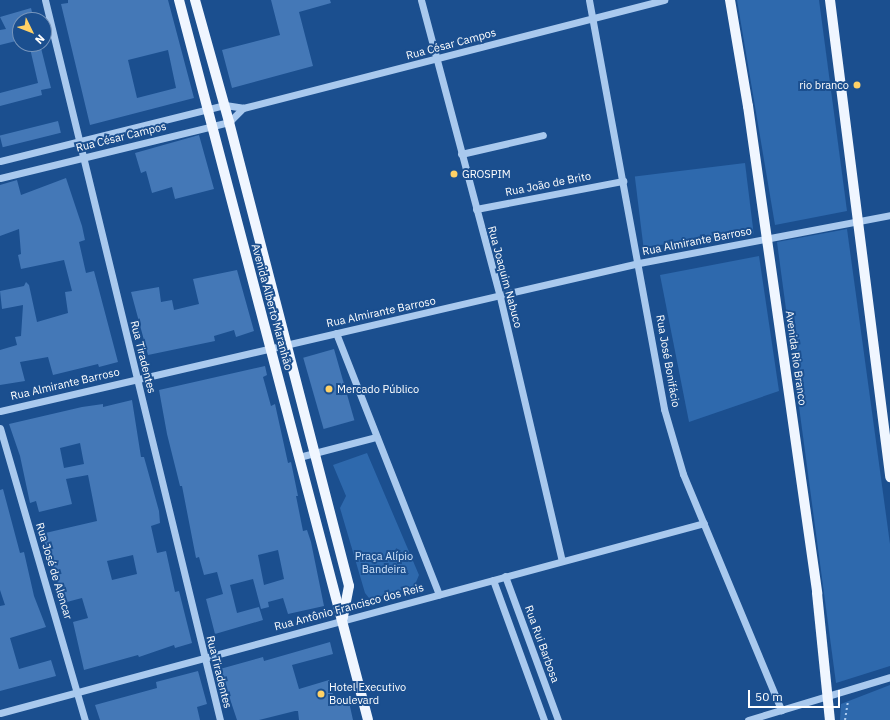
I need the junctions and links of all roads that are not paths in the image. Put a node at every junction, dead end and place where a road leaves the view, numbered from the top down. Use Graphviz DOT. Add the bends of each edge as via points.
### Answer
graph roads {
  1 [pos="45,0"];
  2 [pos="179,0"];
  3 [pos="195,0"];
  4 [pos="421,0"];
  5 [pos="589,0"];
  6 [pos="664,0"];
  7 [pos="730,0"];
  8 [pos="830,0"];
  9 [pos="592,18"];
  10 [pos="436,60"];
  11 [pos="224,105"];
  12 [pos="243,108"];
  13 [pos="208,109"];
  14 [pos="229,122"];
  15 [pos="213,126"];
  16 [pos="543,135"];
  17 [pos="79,141"];
  18 [pos="461,154"];
  19 [pos="83,158"];
  20 [pos="0,161"];
  21 [pos="0,178"];
  22 [pos="623,181"];
  23 [pos="476,209"];
  24 [pos="890,215"];
  25 [pos="858,222"];
  26 [pos="767,239"];
  27 [pos="639,263"];
  28 [pos="500,297"];
  29 [pos="336,333"];
  30 [pos="285,345"];
  31 [pos="271,349"];
  32 [pos="137,378"];
  33 [pos="0,411"];
  34 [pos="0,428"];
  35 [pos="376,437"];
  36 [pos="314,453"];
  37 [pos="299,457"];
  38 [pos="890,475"];
  39 [pos="704,522"];
  40 [pos="562,561"];
  41 [pos="504,576"];
  42 [pos="493,580"];
  43 [pos="439,594"];
  44 [pos="342,620"];
  45 [pos="204,658"];
  46 [pos="537,663"];
  47 [pos="524,667"];
  48 [pos="890,677"];
  49 [pos="78,692"];
  50 [pos="828,696"];
  51 [pos="781,710"];
  52 [pos="0,713"];
  53 [pos="85,720"];
  54 [pos="220,720"];
  55 [pos="368,720"];
  56 [pos="544,720"];
  57 [pos="558,720"];
  58 [pos="748,720"];
  59 [pos="830,720"];
  1 -- 17 [label="street, Rua Tiradentes"];
  2 -- 13 [label="main road, Avenida Alberto Maranhão"];
  3 -- 11 [label="main road, Avenida Alberto Maranhão"];
  4 -- 10 [label="street, Rua Joaquim Nabuco"];
  5 -- 9 [label="street, Rua José Bonifácio"];
  6 -- 9 [label="street, Rua César Campos"];
  7 -- 26 [label="main road, Avenida Rio Branco"];
  8 -- 25 [label="main road"];
  9 -- 10 [label="street, Rua César Campos"];
  9 -- 22 [label="street, Rua José Bonifácio"];
  10 -- 12 [label="street, Rua César Campos"];
  10 -- 18 [label="street, Rua Joaquim Nabuco"];
  11 -- 12 [label="street, Rua César Campos"];
  11 -- 13 [label="street, Rua César Campos"];
  11 -- 14 [label="main road, Avenida Alberto Maranhão"];
  12 -- 14 [label="street"];
  13 -- 15 [label="main road, Avenida Alberto Maranhão"];
  13 -- 17 [label="street, Rua César Campos"];
  14 -- 15 [label="street, Rua César Campos"];
  14 -- 30 [label="main road, Avenida Alberto Maranhão"];
  15 -- 19 [label="street, Rua César Campos"];
  15 -- 31 [label="main road, Avenida Alberto Maranhão"];
  16 -- 18 [label="street"];
  17 -- 19 [label="street, Rua Tiradentes"];
  17 -- 20 [label="street, Rua César Campos"];
  18 -- 23 [label="street, Rua Joaquim Nabuco"];
  19 -- 21 [label="street, Rua César Campos"];
  19 -- 32 [label="street, Rua Tiradentes"];
  22 -- 23 [label="street, Rua João de Brito"];
  22 -- 27 [label="street, Rua José Bonifácio"];
  23 -- 28 [label="street, Rua Joaquim Nabuco"];
  24 -- 25 [label="street, Rua Almirante Barroso"];
  25 -- 26 [label="street, Rua Almirante Barroso"];
  25 -- 38 [label="main road"];
  26 -- 27 [label="street, Rua Almirante Barroso"];
  26 -- 50 [label="main road, Avenida Rio Branco" via="817,593"];
  27 -- 28 [label="street, Rua Almirante Barroso"];
  27 -- 39 [label="street, Rua José Bonifácio" via="664,409 683,474"];
  28 -- 29 [label="street, Rua Almirante Barroso"];
  28 -- 40 [label="street, Rua Joaquim Nabuco"];
  29 -- 30 [label="street, Rua Almirante Barroso"];
  29 -- 35 [label="street"];
  30 -- 31 [label="street, Rua Almirante Barroso"];
  30 -- 36 [label="main road, Avenida Alberto Maranhão"];
  31 -- 32 [label="street, Rua Almirante Barroso"];
  31 -- 37 [label="main road, Avenida Alberto Maranhão"];
  32 -- 33 [label="street, Rua Almirante Barroso"];
  32 -- 45 [label="street, Rua Tiradentes"];
  34 -- 49 [label="street, Rua José de Alencar"];
  35 -- 36 [label="street"];
  35 -- 43 [label="street"];
  36 -- 37 [label="street"];
  36 -- 44 [label="main road, Avenida Alberto Maranhão" via="349,586"];
  37 -- 44 [label="main road, Avenida Alberto Maranhão"];
  39 -- 40 [label="street, Rua Antônio Francisco dos Reis"];
  39 -- 51 [label="street, Rua José Bonifácio"];
  40 -- 41 [label="street, Rua Antônio Francisco dos Reis"];
  41 -- 42 [label="street, Rua Antônio Francisco dos Reis"];
  41 -- 46 [label="street, Rua Rui Barbosa"];
  42 -- 43 [label="street, Rua Antônio Francisco dos Reis"];
  42 -- 47 [label="street"];
  43 -- 44 [label="street, Rua Antônio Francisco dos Reis"];
  44 -- 45 [label="street, Rua Antônio Francisco dos Reis"];
  44 -- 55 [label="main road, Avenida Alberto Maranhão"];
  45 -- 49 [label="street, Rua Antônio Francisco dos Reis"];
  45 -- 54 [label="street, Rua Tiradentes"];
  46 -- 47 [label="street"];
  46 -- 57 [label="street, Rua Rui Barbosa"];
  47 -- 56 [label="street"];
  48 -- 50 [label="street"];
  49 -- 52 [label="street, Rua Antônio Francisco dos Reis"];
  49 -- 53 [label="street, Rua José de Alencar"];
  50 -- 51 [label="street"];
  50 -- 59 [label="main road, Avenida Rio Branco"];
  51 -- 58 [label="street"];
}
